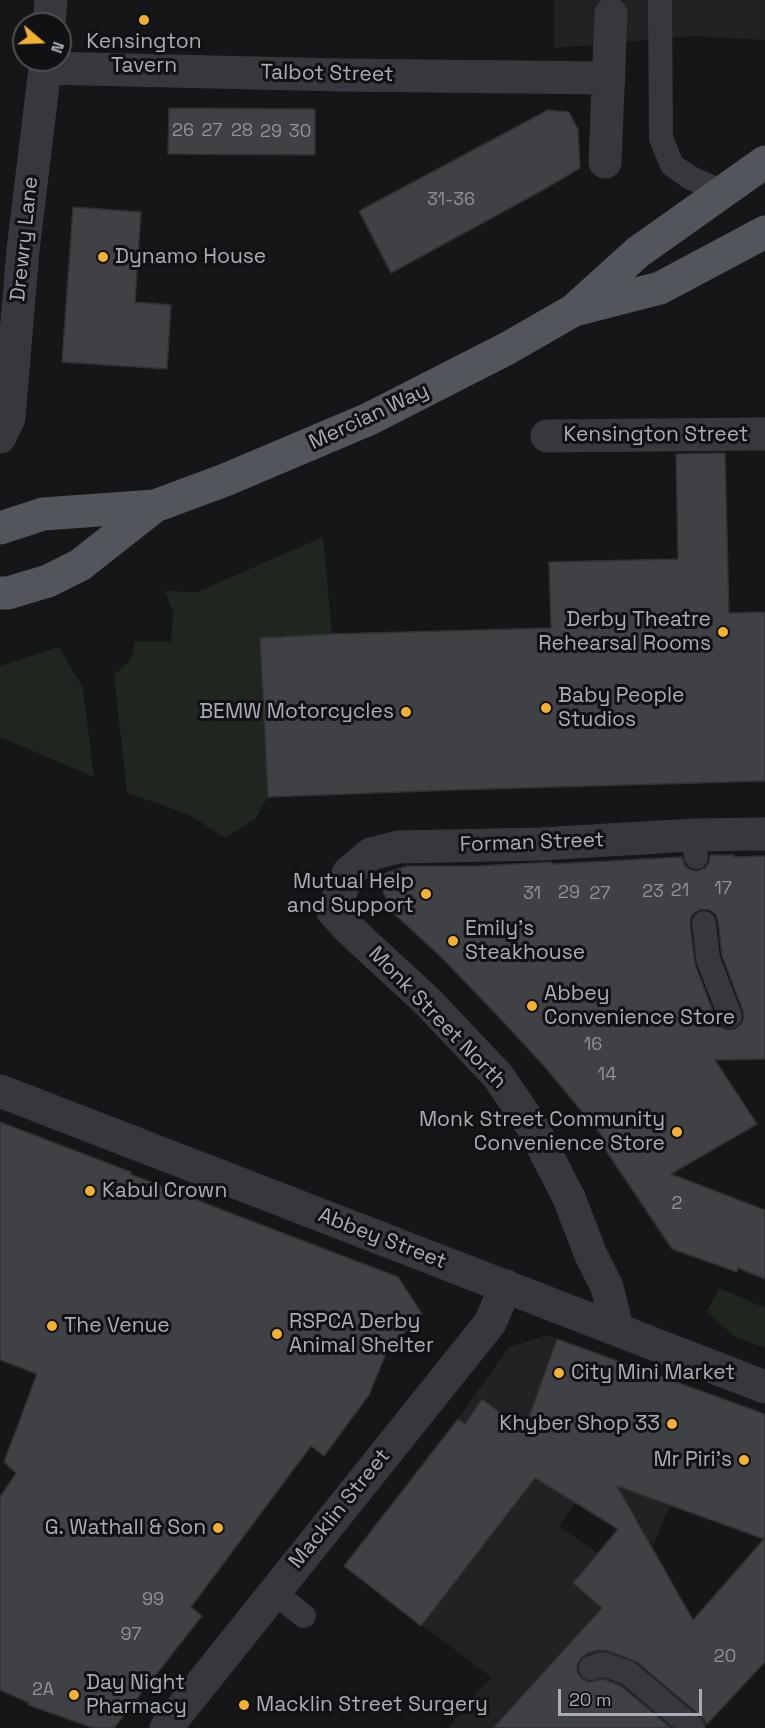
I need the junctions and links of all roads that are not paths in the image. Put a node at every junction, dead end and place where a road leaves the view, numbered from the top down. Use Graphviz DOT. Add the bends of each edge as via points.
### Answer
graph roads {
  1 [pos="660,0"];
  2 [pos="611,14"];
  3 [pos="72,65"];
  4 [pos="44,72"];
  5 [pos="609,78"];
  6 [pos="605,162"];
  7 [pos="765,162"];
  8 [pos="722,192"];
  9 [pos="765,232"];
  10 [pos="574,310"];
  11 [pos="5,428"];
  12 [pos="765,434"];
  13 [pos="547,436"];
  14 [pos="155,506"];
  15 [pos="0,528"];
  16 [pos="0,593"];
  17 [pos="765,834"];
  18 [pos="333,911"];
  19 [pos="704,923"];
  20 [pos="730,1016"];
  21 [pos="0,1091"];
  22 [pos="506,1286"];
  23 [pos="617,1328"];
  24 [pos="765,1387"];
  25 [pos="273,1592"];
  26 [pos="304,1616"];
  27 [pos="591,1668"];
  28 [pos="166,1728"];
  29 [pos="693,1728"];
  1 -- 8 [label="lane" via="661,138 672,165"];
  2 -- 5 [label="street"];
  3 -- 5 [label="street, Talbot Street" via="339,75"];
  4 -- 11 [label="street, Drewry Lane"];
  5 -- 6 [label="street"];
  7 -- 8 [label="main road, Mercian Way"];
  8 -- 10 [label="main road, Mercian Way" via="638,252"];
  9 -- 10 [label="main road, Mercian Way" via="660,288"];
  10 -- 14 [label="main road, Mercian Way" via="369,419"];
  12 -- 13 [label="street, Kensington Street"];
  14 -- 15 [label="main road, Mercian Way" via="43,514"];
  14 -- 16 [label="main road, Mercian Way" via="80,565 48,581"];
  17 -- 18 [label="street, Forman Street" via="694,846 398,847 371,854 349,872"];
  18 -- 23 [label="street, Monk Street North" via="498,1076 532,1126 569,1198 607,1287"];
  19 -- 20 [label="lane" via="708,959"];
  21 -- 22 [label="street, Abbey Street"];
  22 -- 23 [label="street, Abbey Street"];
  22 -- 25 [label="street, Macklin Street" via="490,1323"];
  23 -- 24 [label="street, Abbey Street"];
  25 -- 26 [label="lane"];
  25 -- 28 [label="street, Macklin Street"];
  27 -- 29 [label="lane" via="603,1664 628,1673"];
}
